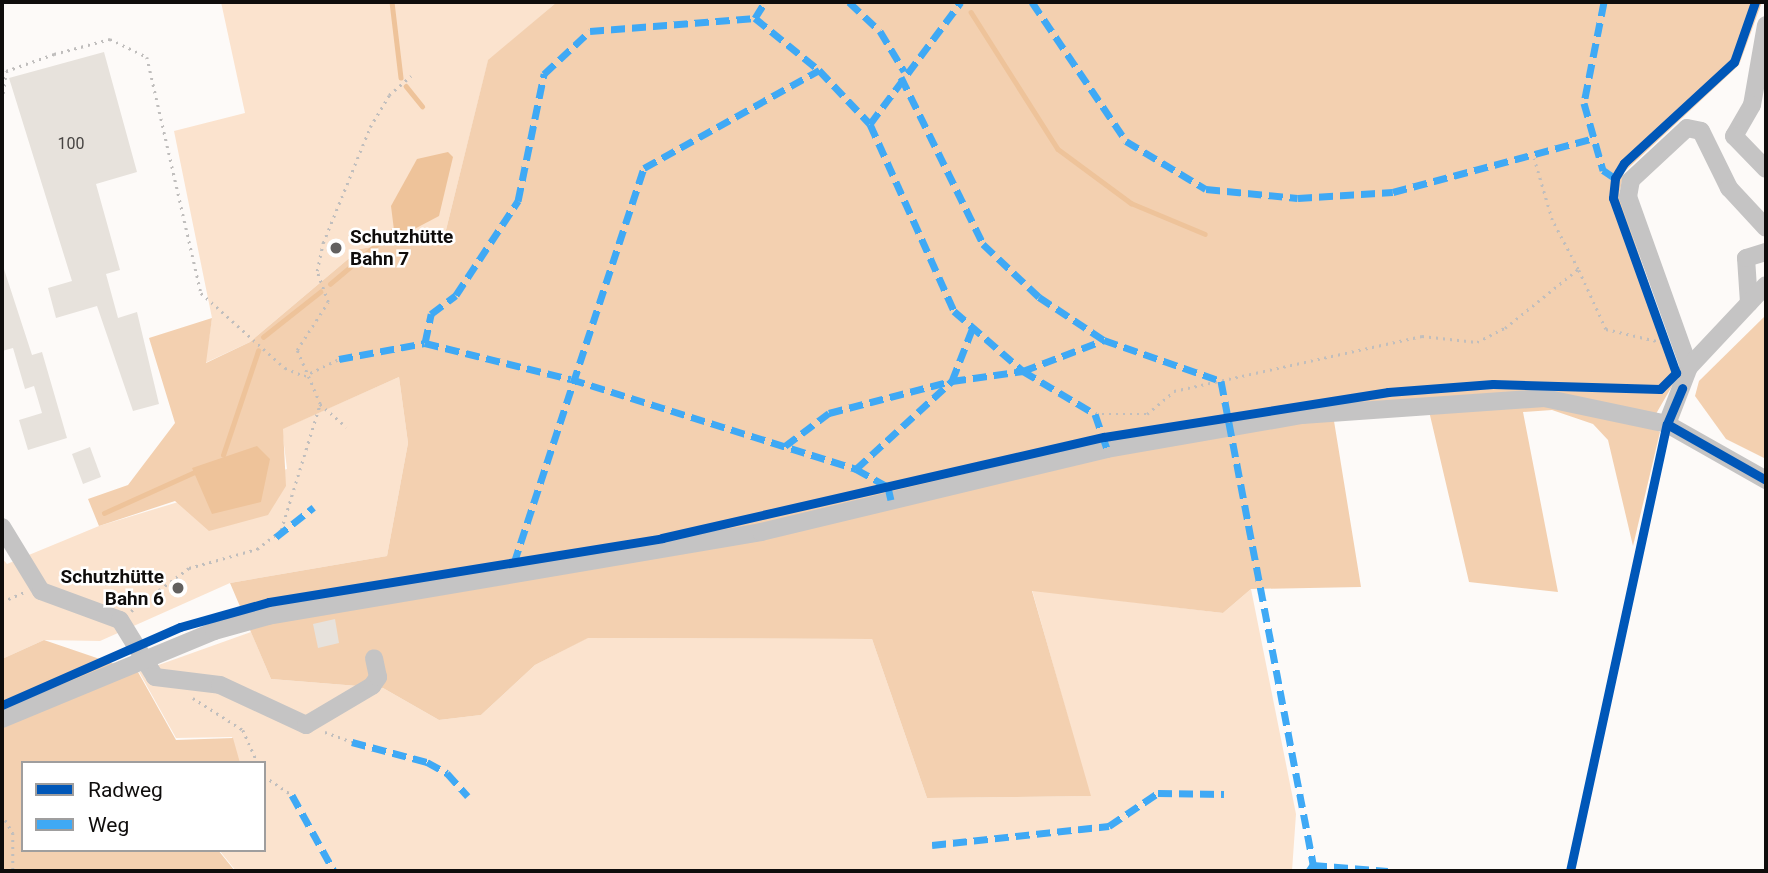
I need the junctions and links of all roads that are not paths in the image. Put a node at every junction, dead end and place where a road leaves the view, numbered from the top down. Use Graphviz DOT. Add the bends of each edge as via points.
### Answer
graph roads {
  1 [pos="1766,25"];
  2 [pos="1766,91"];
  3 [pos="1752,105"];
  4 [pos="1766,169"];
  5 [pos="1766,228"];
  6 [pos="1766,252"];
  7 [pos="1766,285"];
  8 [pos="1749,303"];
  9 [pos="1689,367"];
  10 [pos="1667,424"];
  11 [pos="1766,480"];
  12 [pos="2,527"];
  13 [pos="374,658"];
  14 [pos="144,659"];
  15 [pos="2,719"];
  1 -- 3 [label="street"];
  2 -- 3 [label="street"];
  3 -- 4 [label="street" via="1734,136"];
  5 -- 9 [label="street" via="1729,188 1701,131 1687,128 1631,180 1628,197"];
  6 -- 8 [label="street" via="1746,258 1742,268"];
  7 -- 8 [label="street"];
  8 -- 9 [label="street"];
  9 -- 10 [label="street"];
  10 -- 11 [label="street"];
  10 -- 14 [label="street" via="1544,398 1302,415 1107,449 748,534 268,615"];
  12 -- 14 [label="street" via="41,591 120,620"];
  13 -- 14 [label="street" via="379,677 372,686 306,725 220,685 155,677"];
  14 -- 15 [label="street"];
}
